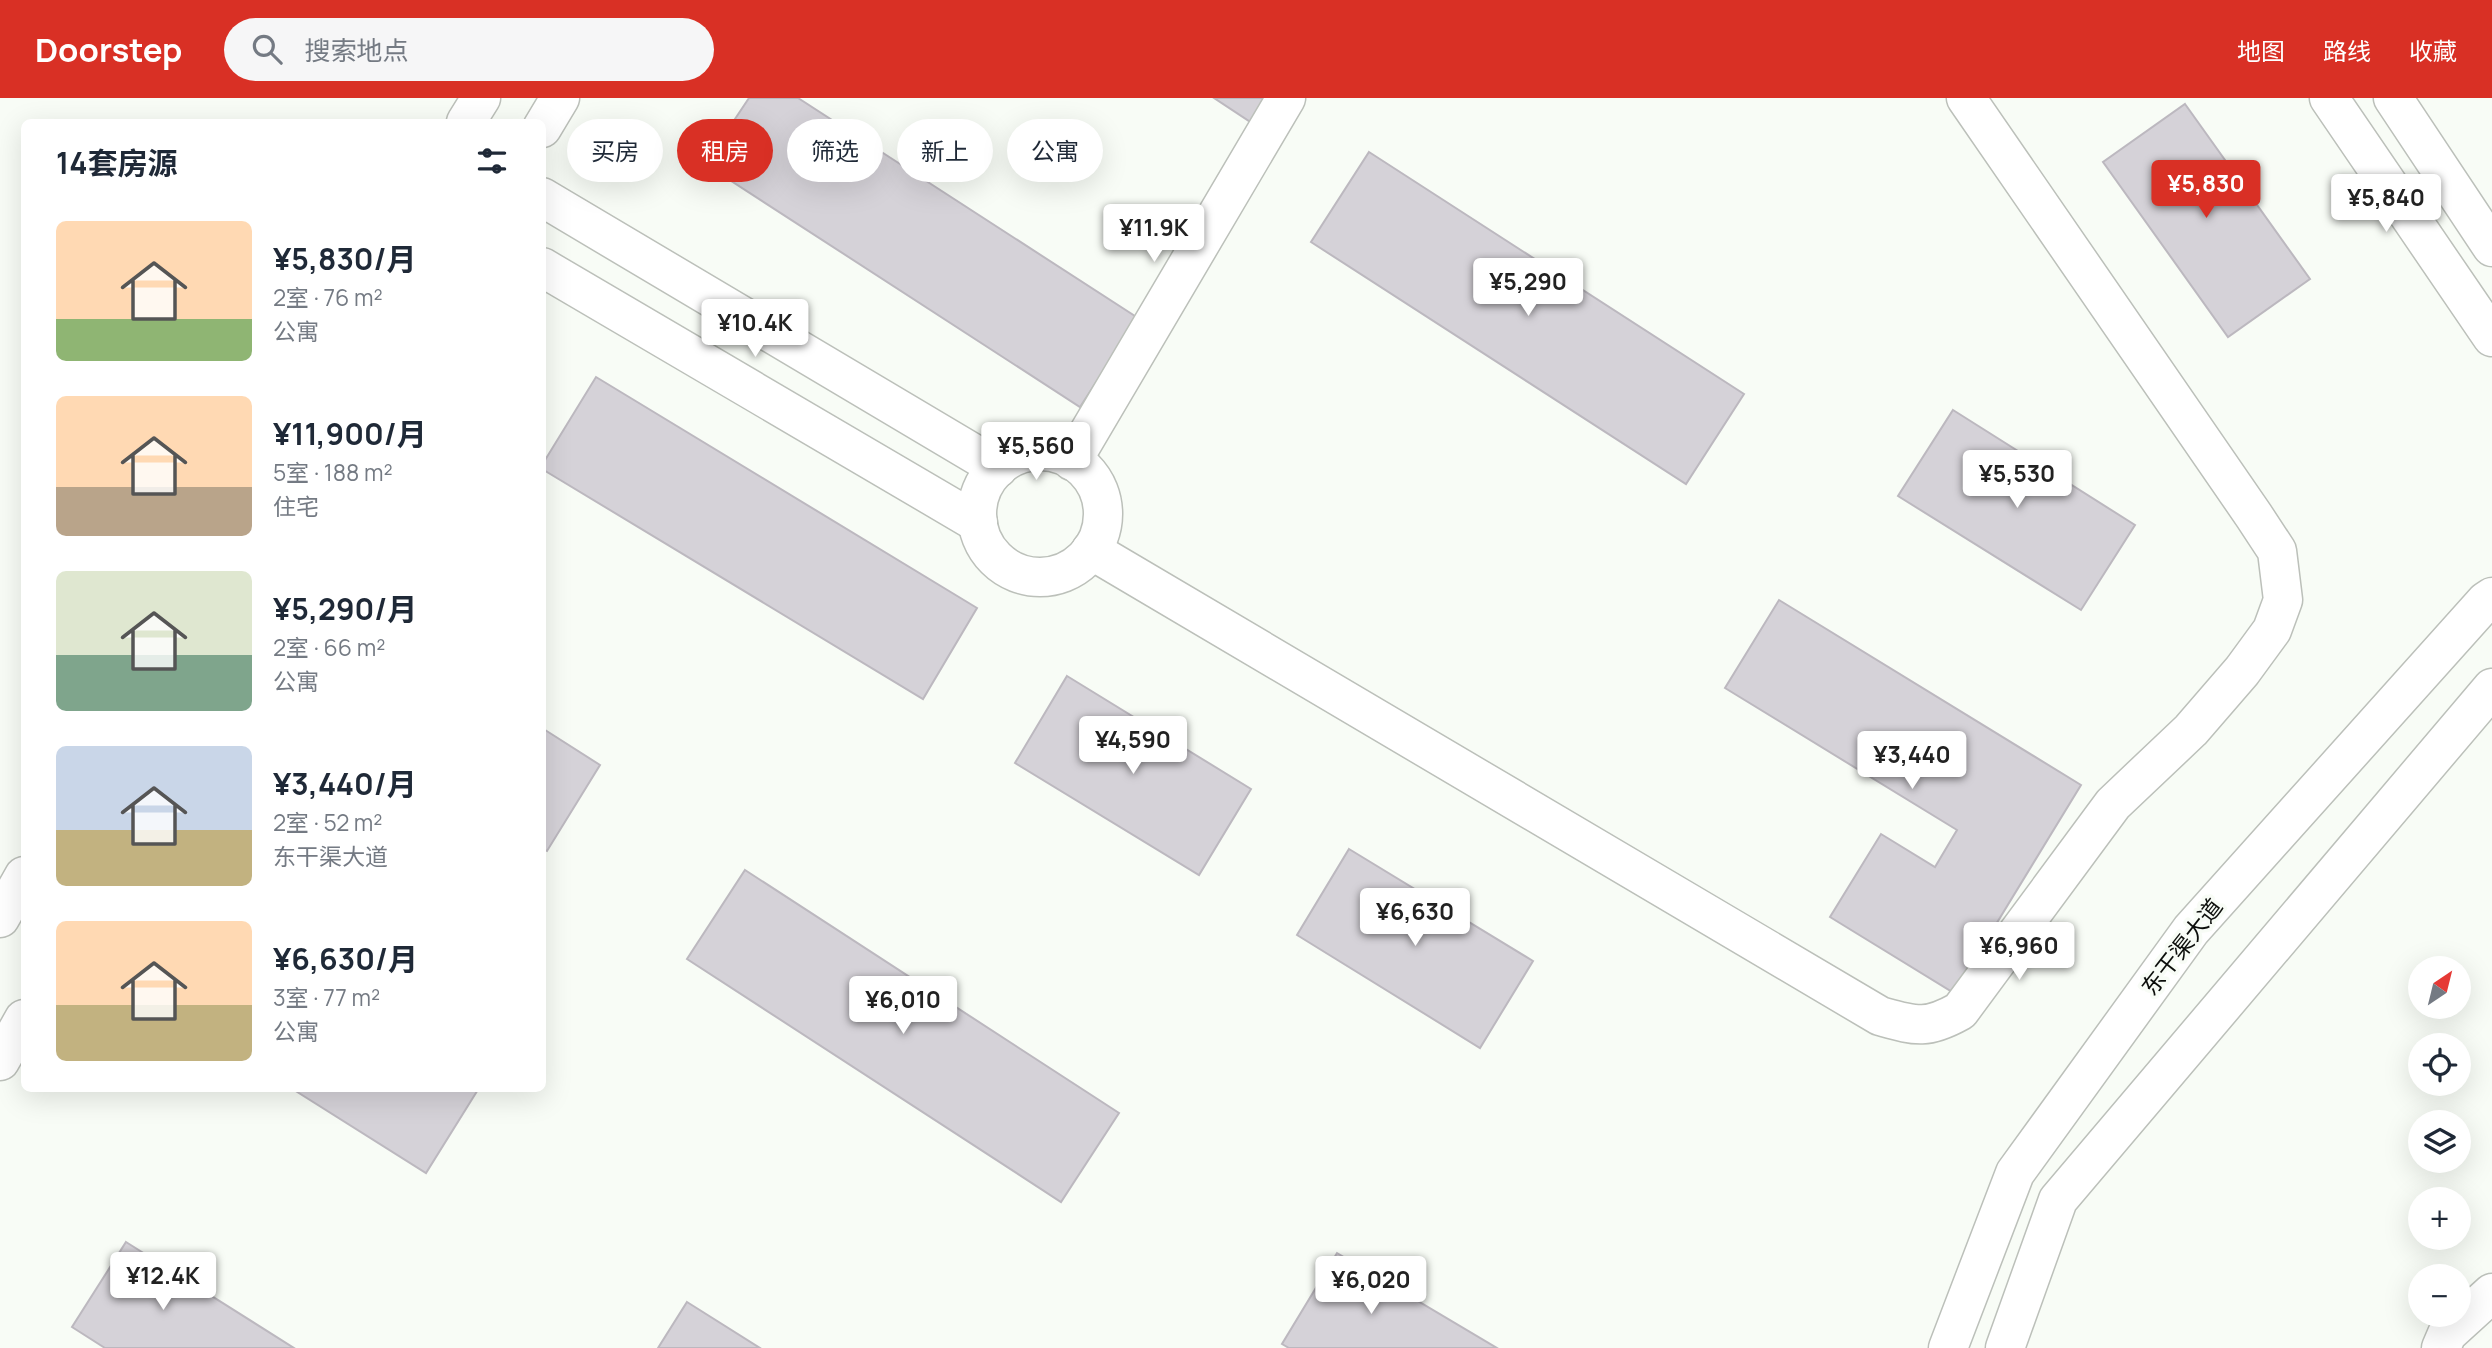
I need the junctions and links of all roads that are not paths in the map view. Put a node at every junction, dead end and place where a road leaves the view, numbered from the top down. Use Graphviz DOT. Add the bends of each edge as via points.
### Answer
graph roads {
  1 [pos="481,98"];
  2 [pos="560,98"];
  3 [pos="1286,98"];
  4 [pos="1966,98"];
  5 [pos="2329,98"];
  6 [pos="2393,98"];
  7 [pos="468,119"];
  8 [pos="546,121"];
  9 [pos="546,199"];
  10 [pos="2492,247"];
  11 [pos="546,269"];
  12 [pos="2492,337"];
  13 [pos="1072,461"];
  14 [pos="998,468"];
  15 [pos="978,523"];
  16 [pos="1091,550"];
  17 [pos="2492,597"];
  18 [pos="2492,688"];
  19 [pos="21,881"];
  20 [pos="0,918"];
  21 [pos="21,1024"];
  22 [pos="0,1061"];
  23 [pos="2492,1293"];
  24 [pos="1948,1348"];
  25 [pos="2005,1348"];
  26 [pos="2441,1348"];
  1 -- 7 [label="street"];
  2 -- 8 [label="street"];
  3 -- 13 [label="street"];
  4 -- 16 [label="street" via="2255,516 2277,551 2283,600 2272,631 2242,671 2191,730 2113,804 1960,1011 1938,1024 1911,1024 1880,1016"];
  5 -- 12 [label="street"];
  6 -- 10 [label="street"];
  9 -- 14 [label="street"];
  11 -- 15 [label="street"];
  13 -- 14 [label="street" via="1044,451 1024,453"];
  13 -- 16 [label="street" via="1094,482 1101,500 1103,522"];
  14 -- 15 [label="street" via="980,491"];
  15 -- 16 [label="street" via="989,552 1004,567 1024,576 1066,572"];
  17 -- 24 [label="street, 东干渠大道" via="2191,930 2015,1173"];
  18 -- 25 [label="street" via="2058,1200"];
  19 -- 20 [label="street"];
  21 -- 22 [label="street"];
  23 -- 26 [label="street" via="2447,1334"];
}
